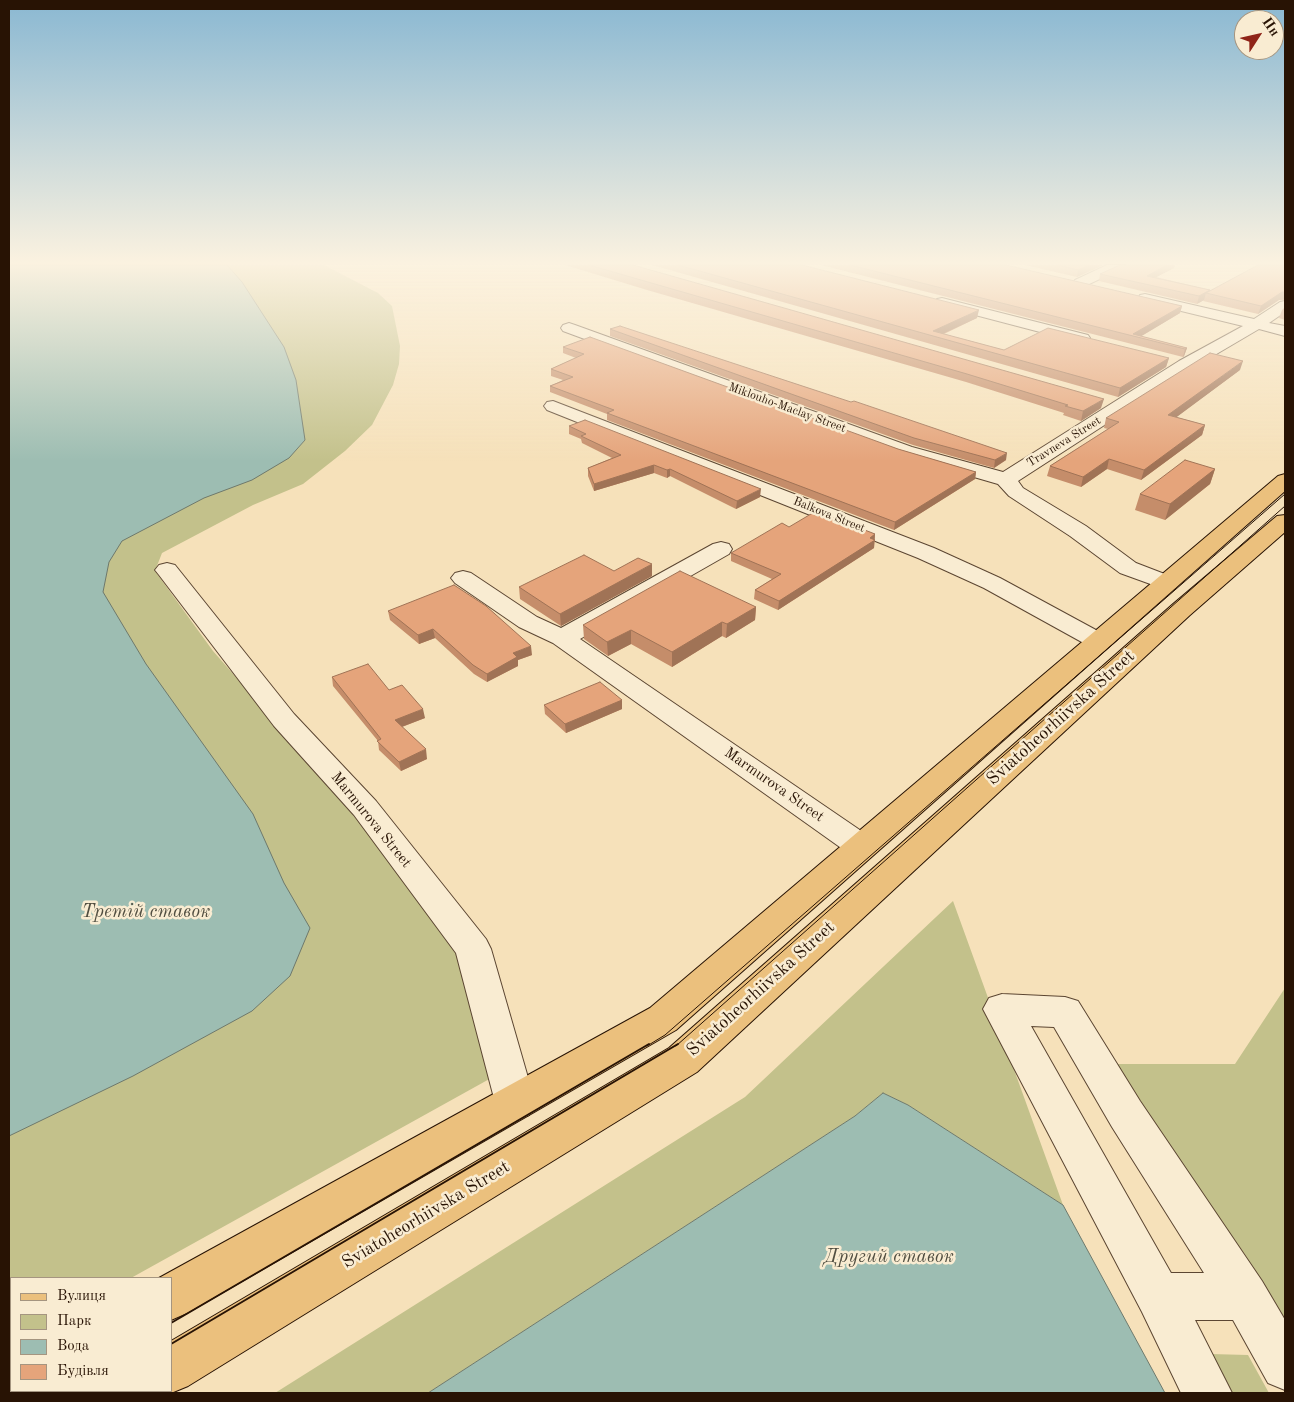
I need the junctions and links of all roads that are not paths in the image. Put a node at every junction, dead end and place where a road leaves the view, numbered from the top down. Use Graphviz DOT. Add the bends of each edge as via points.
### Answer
graph roads {
  1 [pos="576,330"];
  2 [pos="1051,330"];
  3 [pos="1246,330"];
  4 [pos="1100,343"];
  5 [pos="1166,360"];
  6 [pos="1185,365"];
  7 [pos="1102,400"];
  8 [pos="553,406"];
  9 [pos="1122,406"];
  10 [pos="1007,480"];
  11 [pos="1285,480"];
  12 [pos="1285,522"];
  13 [pos="722,549"];
  14 [pos="168,570"];
  15 [pos="463,578"];
  16 [pos="1167,583"];
  17 [pos="562,638"];
  18 [pos="1098,640"];
  19 [pos="862,847"];
  20 [pos="515,1102"];
  21 [pos="172,1296"];
  22 [pos="1158,1296"];
  23 [pos="1246,1296"];
  24 [pos="1285,1366"];
  25 [pos="172,1368"];
  26 [pos="1207,1393"];
  1 -- 10 [label="street, Miklouho-Maclay Street" via="905,451"];
  2 -- 4 [label="street"];
  3 -- 6 [label="street, Travneva Street"];
  5 -- 6 [label="street"];
  6 -- 9 [label="street, Travneva Street"];
  7 -- 9 [label="street"];
  8 -- 18 [label="street, Balkova Street" via="926,553 992,583"];
  9 -- 10 [label="street, Travneva Street"];
  10 -- 16 [label="street" via="1016,492 1064,521 1128,568"];
  11 -- 16 [label="main road, Sviatoheorhiivska Street"];
  12 -- 25 [label="main road, Sviatoheorhiivska Street" via="1181,610 683,1060"];
  13 -- 17 [label="street"];
  14 -- 20 [label="street, Marmurova Street" via="284,720 365,808 473,948"];
  15 -- 17 [label="street, Marmurova Street" via="528,622"];
  16 -- 18 [label="main road, Sviatoheorhiivska Street"];
  17 -- 19 [label="street, Marmurova Street"];
  18 -- 19 [label="main road, Sviatoheorhiivska Street"];
  19 -- 20 [label="main road, Sviatoheorhiivska Street" via="663,1019"];
  20 -- 21 [label="main road, Sviatoheorhiivska Street"];
  22 -- 23 [label="street"];
  22 -- 23 [label="street" via="1002,1009 1065,1012 1126,1114"];
  22 -- 26 [label="street"];
  23 -- 24 [label="street"];
}
